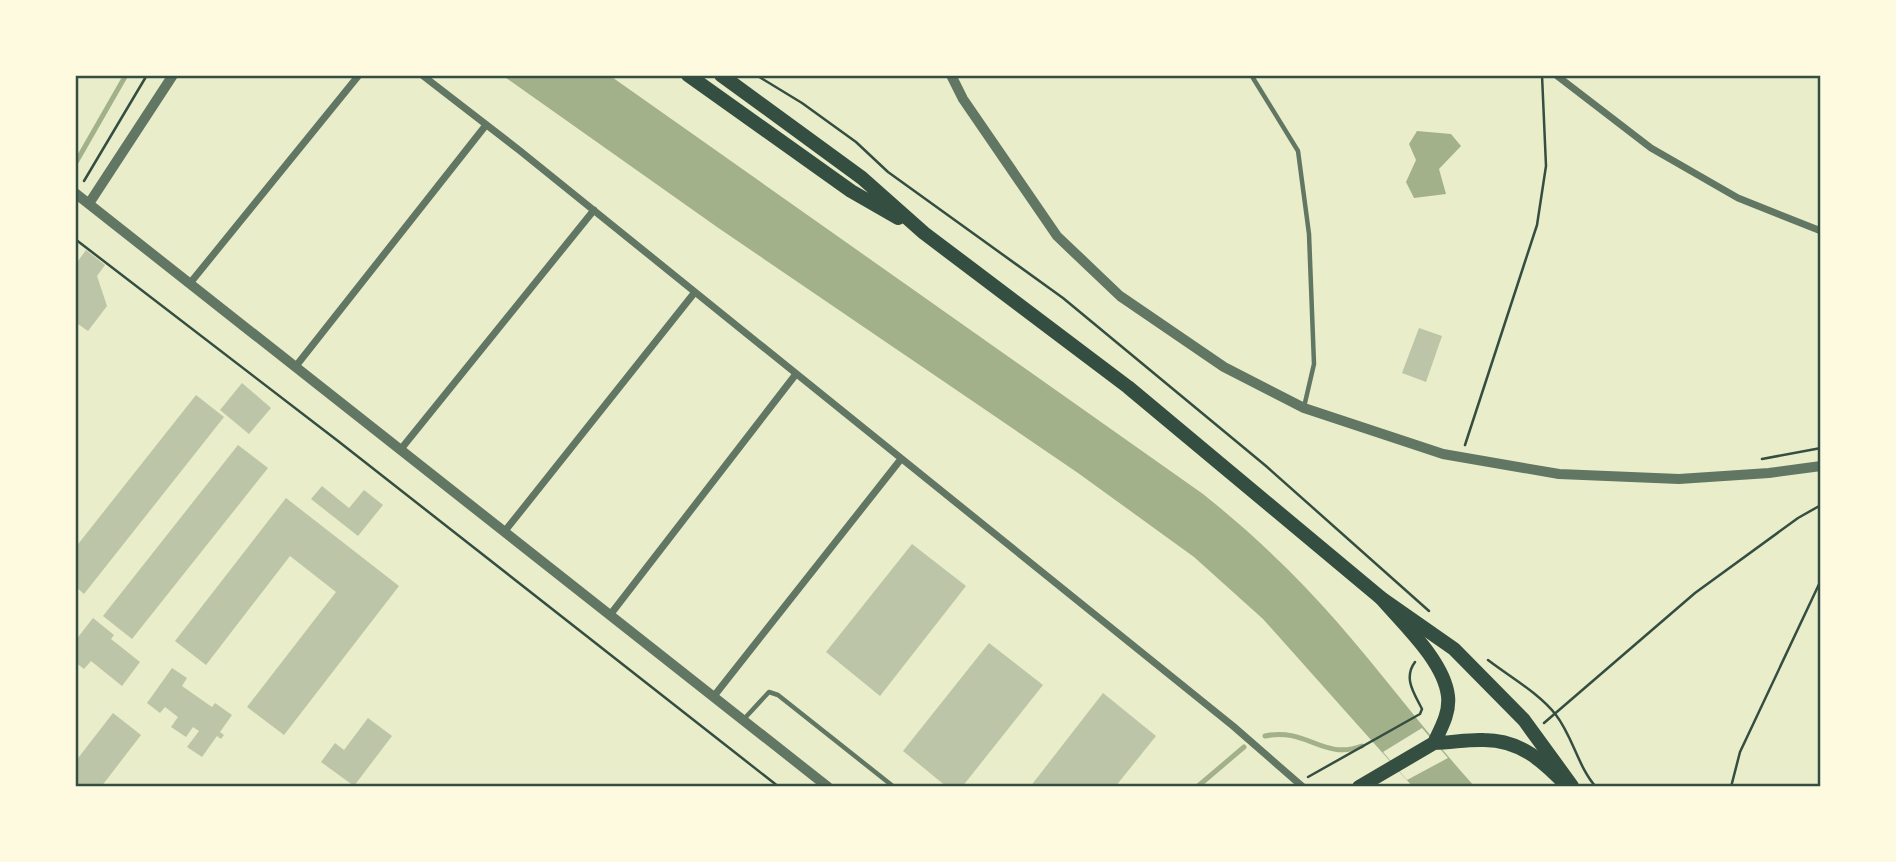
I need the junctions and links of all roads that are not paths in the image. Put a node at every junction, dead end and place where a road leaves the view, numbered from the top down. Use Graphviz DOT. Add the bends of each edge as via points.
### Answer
graph roads {
  1 [pos="173,75"];
  2 [pos="359,75"];
  3 [pos="422,75"];
  4 [pos="688,75"];
  5 [pos="721,75"];
  6 [pos="951,75"];
  7 [pos="1556,75"];
  8 [pos="1253,78"];
  9 [pos="486,125"];
  10 [pos="76,193"];
  11 [pos="90,202"];
  12 [pos="594,211"];
  13 [pos="1821,230"];
  14 [pos="924,233"];
  15 [pos="191,282"];
  16 [pos="695,292"];
  17 [pos="296,366"];
  18 [pos="796,374"];
  19 [pos="1304,408"];
  20 [pos="401,449"];
  21 [pos="901,459"];
  22 [pos="1821,466"];
  23 [pos="505,531"];
  24 [pos="1381,598"];
  25 [pos="610,615"];
  26 [pos="713,696"];
  27 [pos="743,720"];
  28 [pos="1434,743"];
  29 [pos="1302,786"];
  30 [pos="828,787"];
  31 [pos="894,787"];
  32 [pos="1359,787"];
  33 [pos="1571,787"];
  1 -- 11 [label="street"];
  2 -- 15 [label="street"];
  3 -- 9 [label="street"];
  4 -- 14 [label="main road" via="851,191"];
  5 -- 14 [label="main road" via="862,178"];
  6 -- 19 [label="street" via="1057,236 1111,287 1224,368"];
  7 -- 13 [label="street" via="1651,148 1738,198"];
  8 -- 19 [label="lane" via="1298,151 1309,234 1314,364"];
  9 -- 12 [label="street"];
  9 -- 17 [label="street"];
  10 -- 11 [label="street"];
  11 -- 15 [label="street"];
  12 -- 16 [label="street"];
  12 -- 20 [label="street"];
  14 -- 24 [label="main road" via="1128,387"];
  15 -- 17 [label="street"];
  16 -- 18 [label="street"];
  16 -- 23 [label="street"];
  17 -- 20 [label="street"];
  18 -- 21 [label="street"];
  18 -- 25 [label="street"];
  19 -- 22 [label="street" via="1443,454 1559,474 1679,479"];
  20 -- 23 [label="street"];
  21 -- 26 [label="street"];
  21 -- 29 [label="street"];
  23 -- 25 [label="street"];
  24 -- 28 [label="main road" via="1426,650 1441,675 1448,696 1447,714"];
  24 -- 33 [label="main road" via="1454,649 1533,732"];
  25 -- 26 [label="street"];
  26 -- 27 [label="street"];
  27 -- 30 [label="street"];
  27 -- 31 [label="lane" via="769,692 778,695"];
  28 -- 32 [label="main road"];
  28 -- 33 [label="main road" via="1487,739 1513,744 1530,751"];
}
